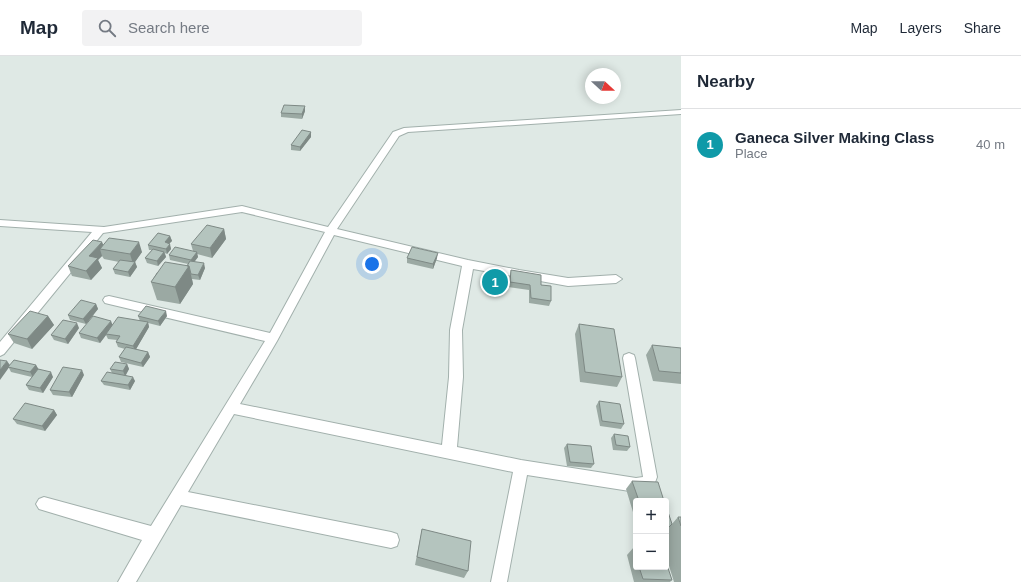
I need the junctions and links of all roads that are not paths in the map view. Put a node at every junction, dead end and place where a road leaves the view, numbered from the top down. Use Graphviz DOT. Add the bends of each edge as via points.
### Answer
graph roads {
  1 [pos="681,112"];
  2 [pos="0,224"];
  3 [pos="100,230"];
  4 [pos="331,230"];
  5 [pos="468,264"];
  6 [pos="616,279"];
  7 [pos="109,300"];
  8 [pos="273,338"];
  9 [pos="0,350"];
  10 [pos="629,358"];
  11 [pos="231,408"];
  12 [pos="449,451"];
  13 [pos="521,467"];
  14 [pos="177,497"];
  15 [pos="44,504"];
  16 [pos="154,535"];
  17 [pos="391,540"];
  18 [pos="126,582"];
  19 [pos="500,582"];
  1 -- 4 [label="street" via="401,132 393,137"];
  2 -- 3 [label="street"];
  3 -- 4 [label="street" via="242,209"];
  3 -- 9 [label="street"];
  4 -- 5 [label="street"];
  4 -- 8 [label="street"];
  5 -- 6 [label="street" via="568,282"];
  5 -- 12 [label="street" via="456,330 456,377"];
  7 -- 8 [label="street"];
  8 -- 11 [label="street"];
  10 -- 13 [label="street" via="650,477 648,483 636,485"];
  11 -- 12 [label="street"];
  11 -- 14 [label="street"];
  12 -- 13 [label="street"];
  13 -- 19 [label="street"];
  14 -- 16 [label="street"];
  14 -- 17 [label="street"];
  15 -- 16 [label="street"];
  16 -- 18 [label="street"];
}
